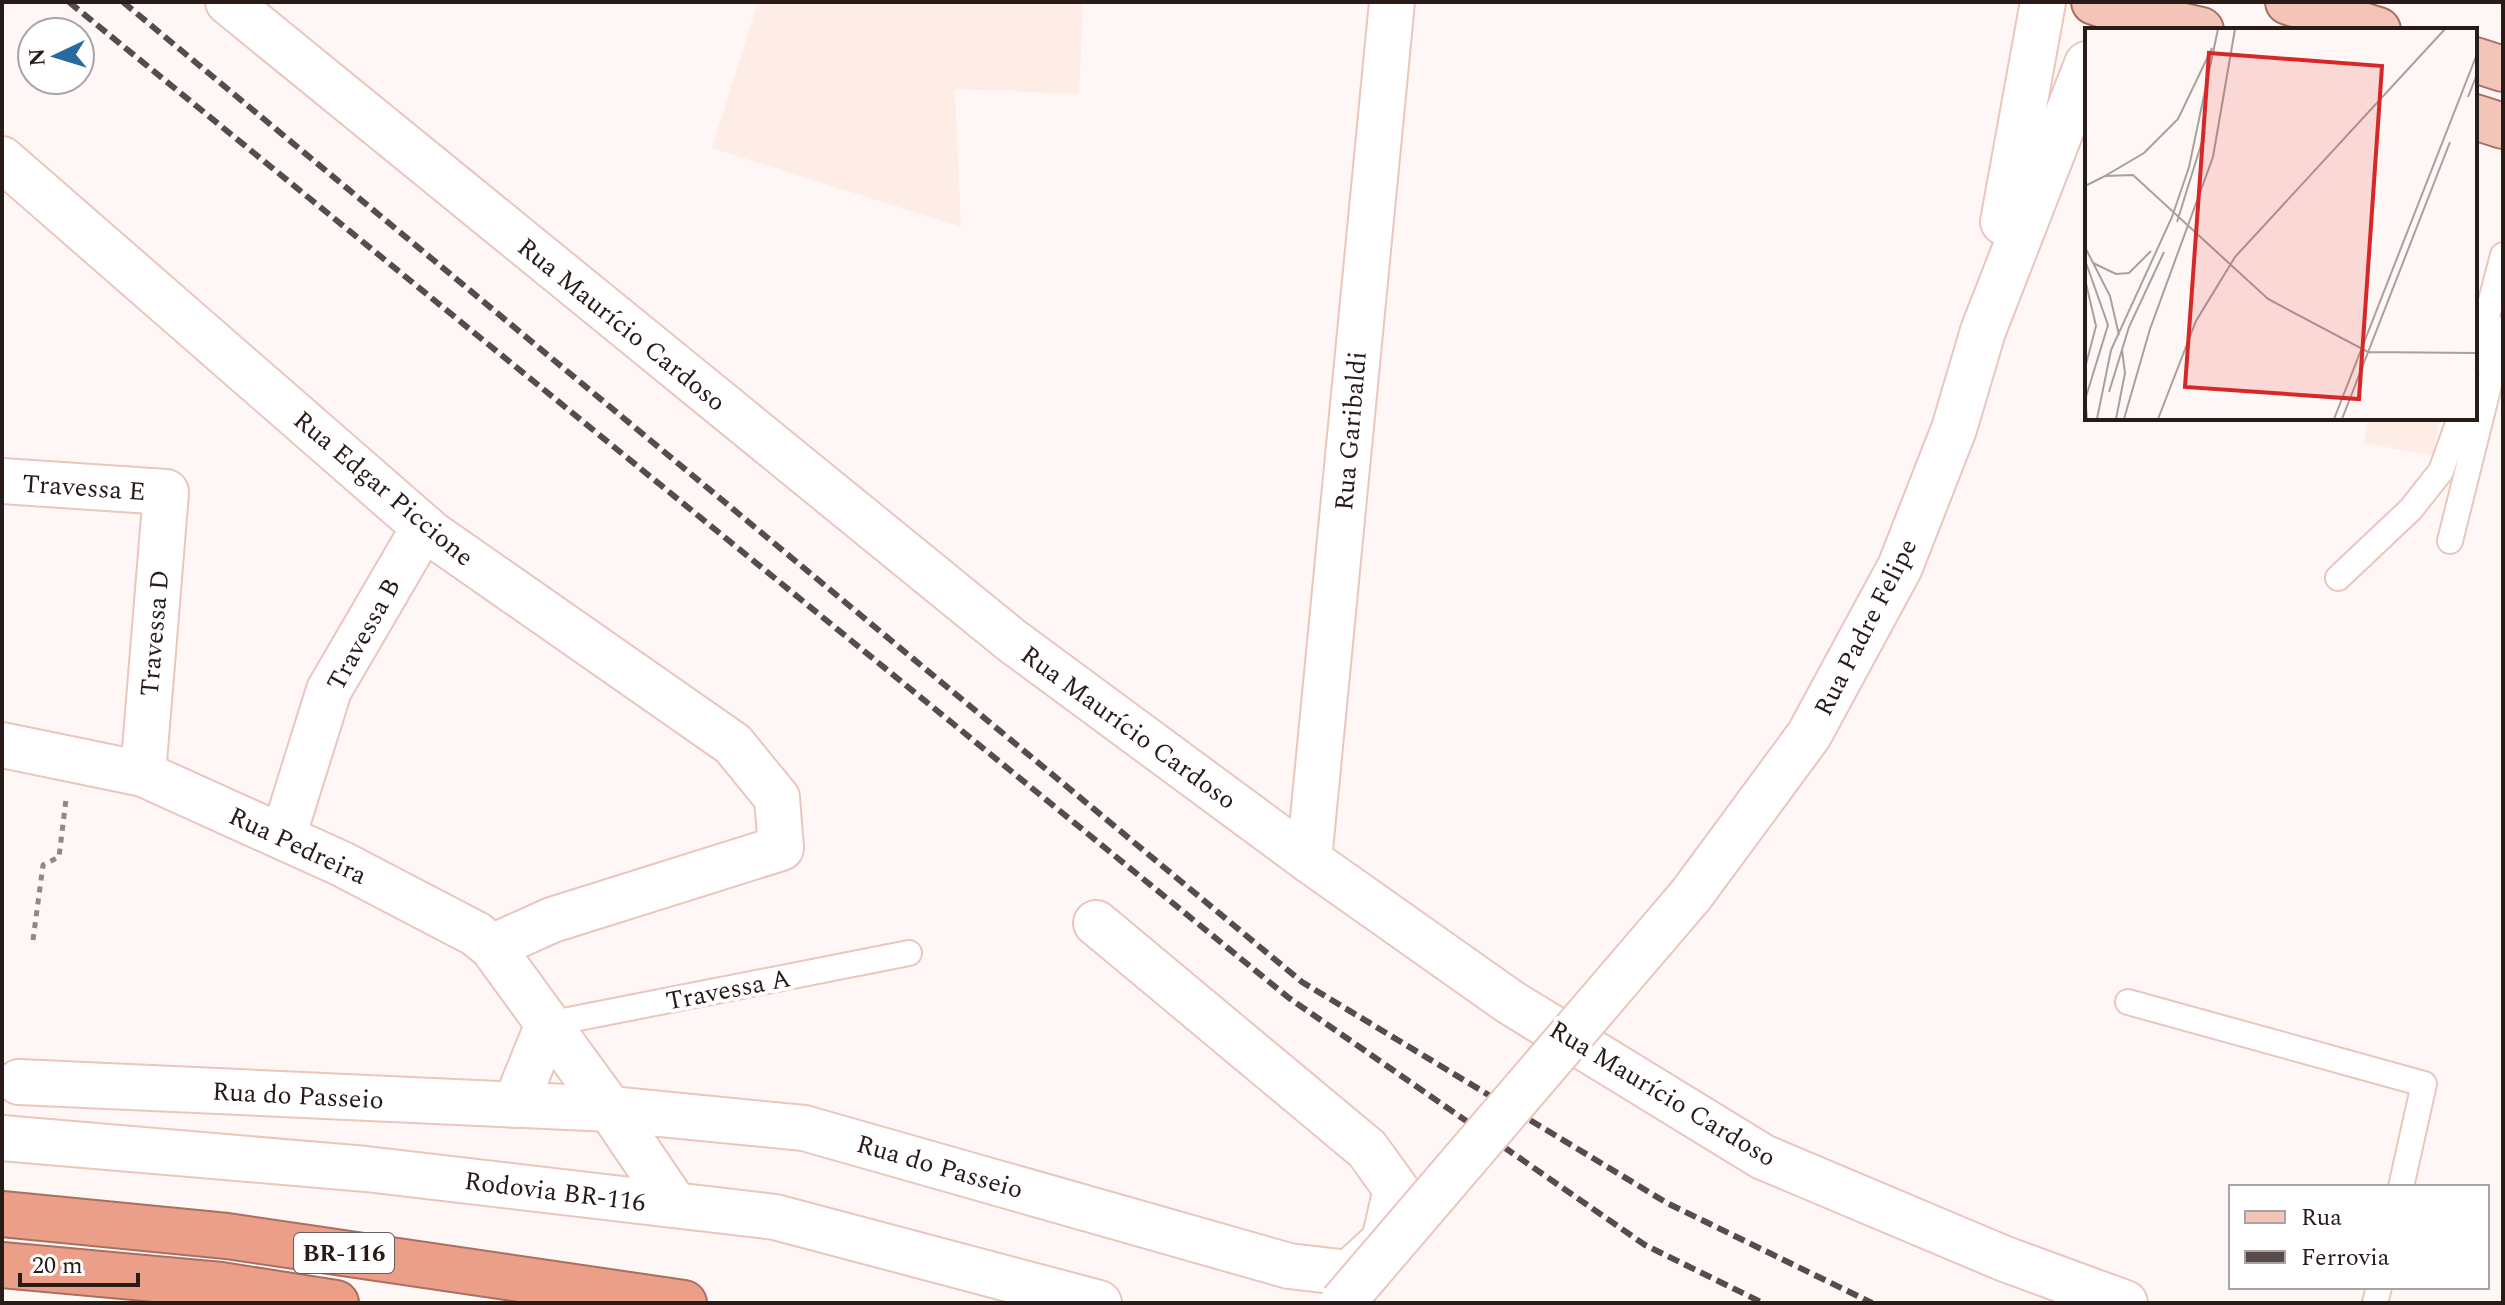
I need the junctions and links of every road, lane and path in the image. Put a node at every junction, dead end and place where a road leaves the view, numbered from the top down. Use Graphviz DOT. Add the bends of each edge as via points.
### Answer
graph roads {
  1 [pos="228,2"];
  2 [pos="1392,2"];
  3 [pos="2043,2"];
  4 [pos="2288,2"];
  5 [pos="2116,12"];
  6 [pos="2192,28"];
  7 [pos="2372,28"];
  8 [pos="2477,61"];
  9 [pos="2085,69"];
  10 [pos="2503,69"];
  11 [pos="2477,118"];
  12 [pos="2503,126"];
  13 [pos="2,159"];
  14 [pos="2503,255"];
  15 [pos="2503,329"];
  16 [pos="1983,331"];
  17 [pos="2477,354"];
  18 [pos="2459,420"];
  19 [pos="2,481"];
  20 [pos="166,492"];
  21 [pos="424,527"];
  22 [pos="2450,541"];
  23 [pos="2338,578"];
  24 [pos="2,745"];
  25 [pos="72,758"];
  26 [pos="143,774"];
  27 [pos="283,837"];
  28 [pos="1309,860"];
  29 [pos="1096,923"];
  30 [pos="33,940"];
  31 [pos="492,947"];
  32 [pos="909,953"];
  33 [pos="2128,1002"];
  34 [pos="548,1024"];
  35 [pos="19,1082"];
  36 [pos="515,1105"];
  37 [pos="610,1109"];
  38 [pos="2,1138"];
  39 [pos="2401,1185"];
  40 [pos="675,1205"];
  41 [pos="2,1214"];
  42 [pos="2,1265"];
  43 [pos="336,1303"];
  44 [pos="684,1303"];
  45 [pos="1099,1303"];
  46 [pos="1342,1303"];
  47 [pos="2125,1303"];
  1 -- 28 [label="street, Rua Maurício Cardoso" via="1011,640"];
  2 -- 28 [label="street, Rua Garibaldi"];
  3 -- 16 [label="street, Rua Padre Felipe"];
  4 -- 7 [label="main road"];
  5 -- 6 [label="main road"];
  8 -- 10 [label="main road"];
  9 -- 16 [label="street, Rua Padre Felipe"];
  11 -- 12 [label="main road"];
  13 -- 21 [label="street, Rua Edgar Piccione"];
  14 -- 17 [label="lane"];
  15 -- 22 [label="lane"];
  16 -- 46 [label="street, Rua Padre Felipe, bridge" via="1954,429 1900,567 1809,735 1691,895"];
  18 -- 23 [label="lane" via="2441,471 2411,509"];
  19 -- 20 [label="street, Travessa E"];
  20 -- 26 [label="street, Travessa D"];
  21 -- 27 [label="street, Travessa B" via="329,690"];
  21 -- 31 [label="street, Rua Edgar Piccione" via="733,744 777,798 781,848 552,920"];
  24 -- 25 [label="street, Rua Pedreira"];
  25 -- 26 [label="street, Rua Pedreira"];
  25 -- 30 [label="path" via="59,857 43,865"];
  26 -- 27 [label="street, Rua Pedreira"];
  27 -- 31 [label="street, Rua Pedreira" via="476,934"];
  28 -- 47 [label="street, Rua Maurício Cardoso" via="1510,1002 1763,1157 2005,1259"];
  29 -- 37 [label="street, Rua do Passeio" via="1367,1149 1396,1189 1384,1241 1349,1273 1289,1266 804,1128"];
  31 -- 34 [label="street, Rua Pedreira"];
  32 -- 34 [label="lane, Travessa A"];
  33 -- 39 [label="lane" via="2424,1084"];
  34 -- 36 [label="street"];
  34 -- 37 [label="street, Rua Pedreira"];
  35 -- 36 [label="street, Rua do Passeio"];
  36 -- 37 [label="street, Rua do Passeio"];
  37 -- 40 [label="street, Rua Pedreira"];
  38 -- 40 [label="street, Rodovia BR-116" via="366,1169"];
  40 -- 45 [label="street, Rodovia BR-116" via="775,1217"];
  41 -- 44 [label="highway, BR-116" via="227,1236"];
  42 -- 43 [label="highway, BR-116" via="221,1285"];
}
